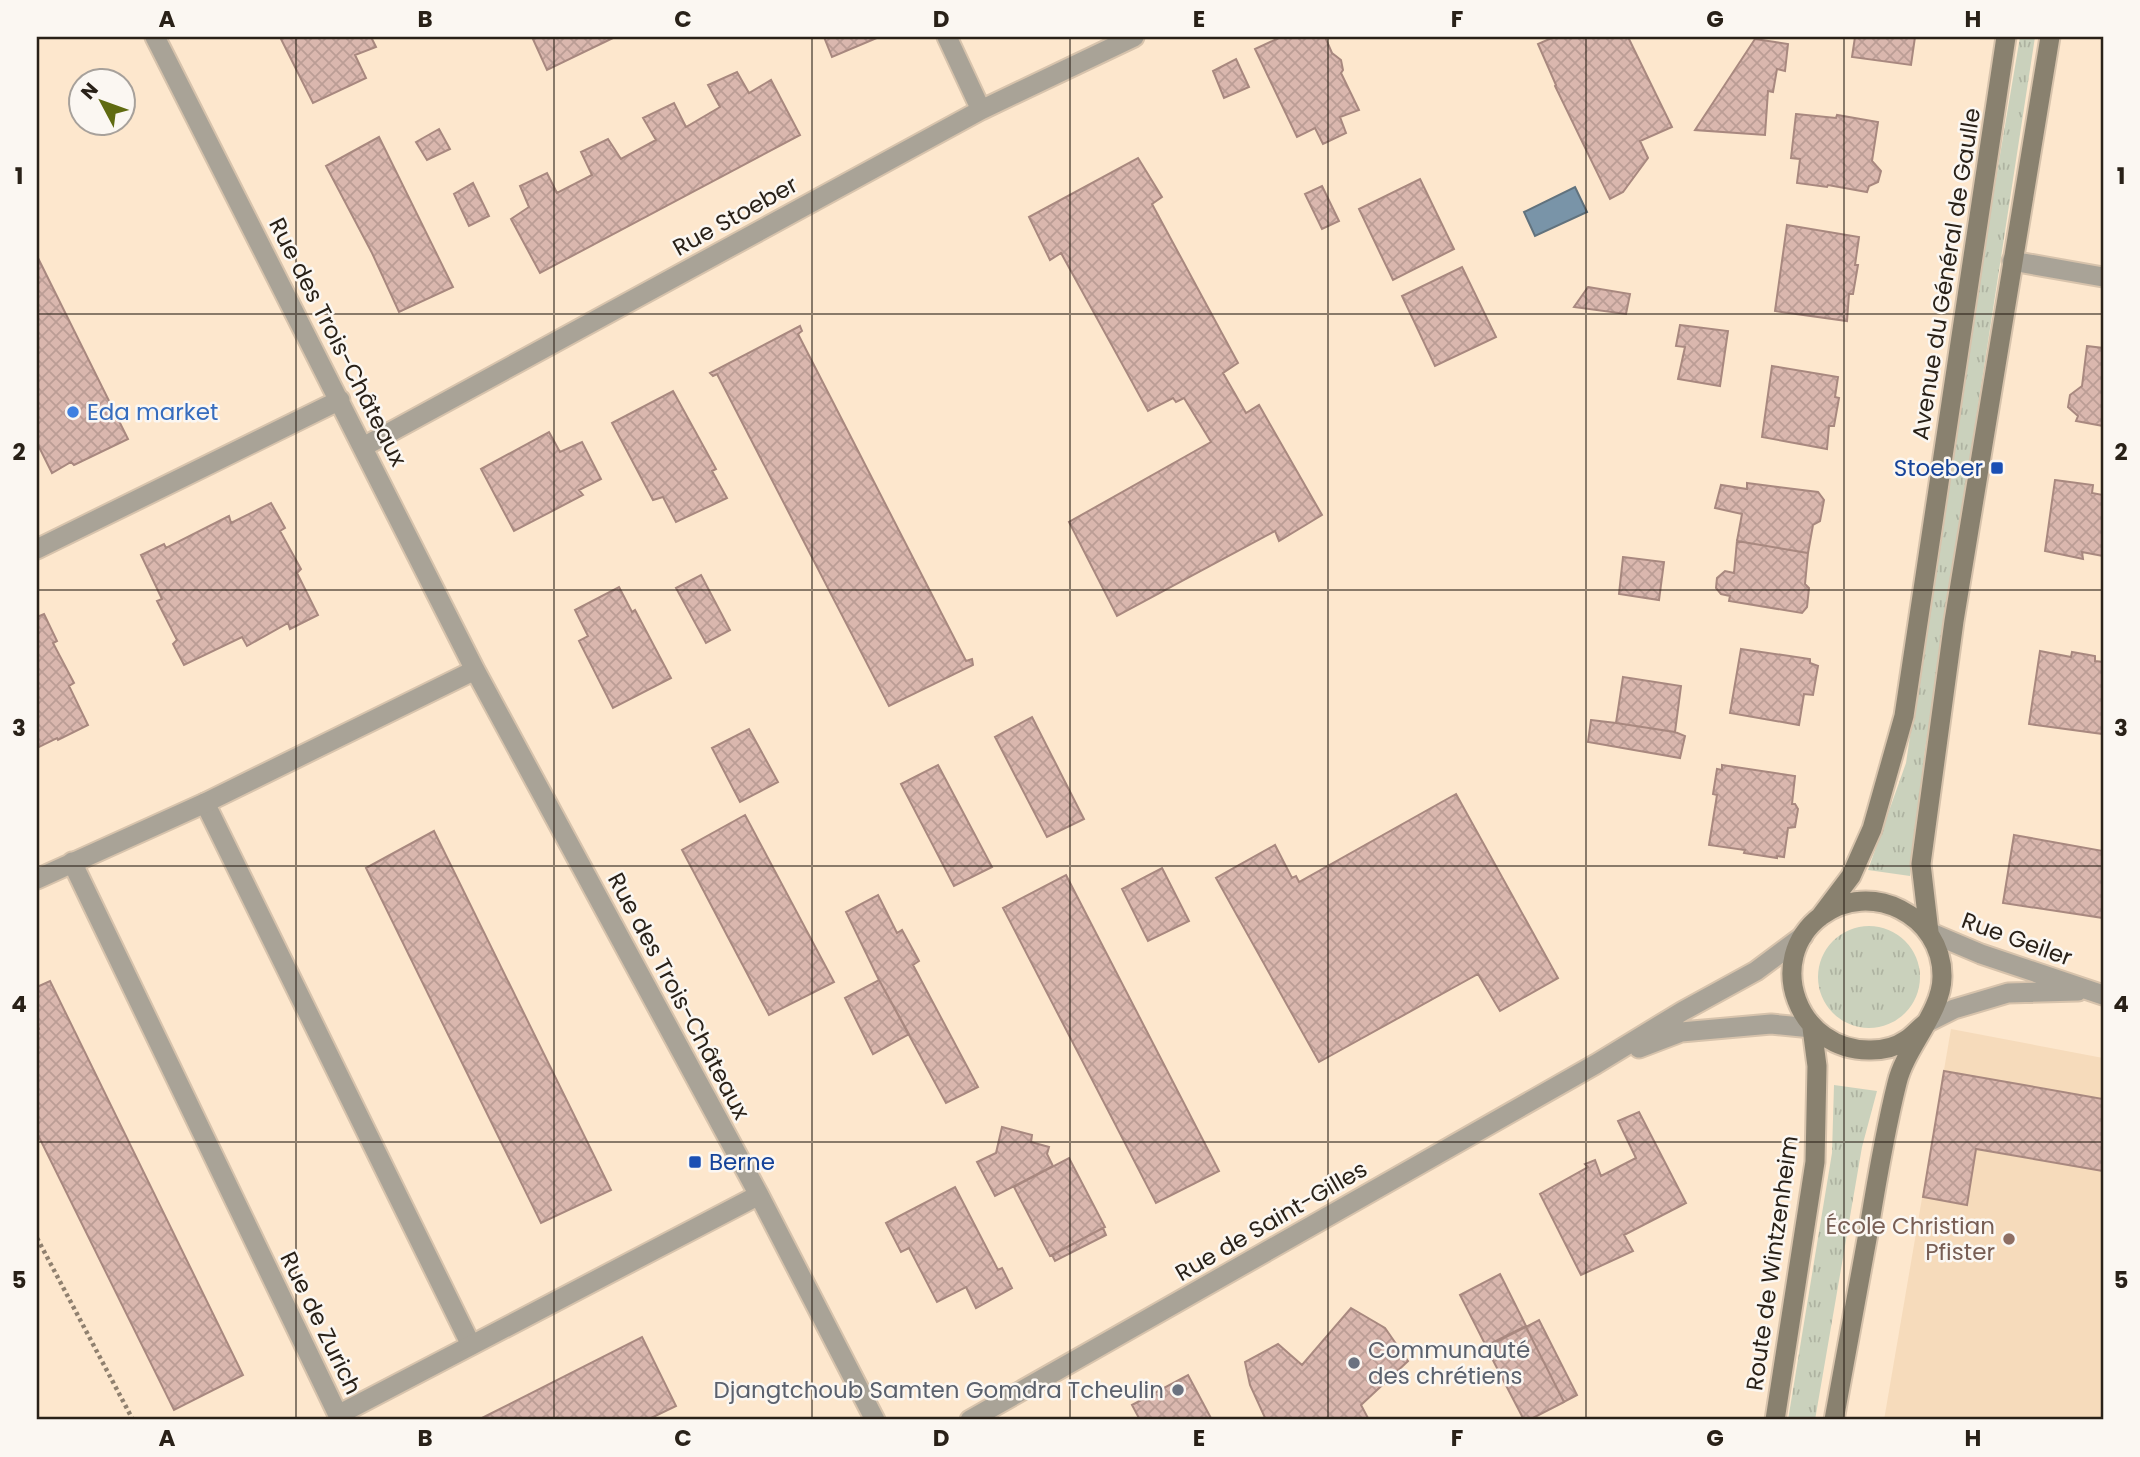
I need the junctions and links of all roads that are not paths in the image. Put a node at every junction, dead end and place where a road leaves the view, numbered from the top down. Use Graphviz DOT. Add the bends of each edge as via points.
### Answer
graph roads {
  1 [pos="155,37"];
  2 [pos="947,37"];
  3 [pos="1134,37"];
  4 [pos="2006,37"];
  5 [pos="2050,37"];
  6 [pos="981,110"];
  7 [pos="2012,261"];
  8 [pos="2103,277"];
  9 [pos="340,400"];
  10 [pos="363,447"];
  11 [pos="37,549"];
  12 [pos="475,670"];
  13 [pos="205,803"];
  14 [pos="72,862"];
  15 [pos="37,879"];
  16 [pos="1820,917"];
  17 [pos="1929,932"];
  18 [pos="1803,936"];
  19 [pos="2096,993"];
  20 [pos="1926,1023"];
  21 [pos="1812,1028"];
  22 [pos="1596,1064"];
  23 [pos="759,1195"];
  24 [pos="471,1345"];
  25 [pos="875,1420"];
  26 [pos="970,1420"];
  27 [pos="1775,1420"];
  28 [pos="1834,1420"];
  1 -- 9 [label="street, Rue des Trois-Châteaux"];
  2 -- 6 [label="street"];
  3 -- 6 [label="street, Rue Stoeber"];
  4 -- 16 [label="main road, Avenue du Général de Gaulle" via="1904,716 1872,830 1851,876"];
  5 -- 7 [label="main road"];
  6 -- 10 [label="street, Rue Stoeber"];
  7 -- 8 [label="street"];
  7 -- 17 [label="main road" via="1954,621 1921,864"];
  9 -- 10 [label="street, Rue des Trois-Châteaux"];
  9 -- 11 [label="street"];
  10 -- 12 [label="street, Rue des Trois-Châteaux"];
  12 -- 13 [label="street"];
  12 -- 23 [label="street, Rue des Trois-Châteaux"];
  13 -- 14 [label="street"];
  13 -- 24 [label="street"];
  14 -- 15 [label="street"];
  14 -- 24 [label="street, Rue de Zurich" via="338,1415"];
  16 -- 17 [label="main road, Route de Wintzenheim" via="1841,905 1865,900 1890,904"];
  16 -- 18 [label="main road, Route de Wintzenheim"];
  17 -- 19 [label="street, Rue Geiler"];
  17 -- 20 [label="main road" via="1943,978 1938,1003"];
  18 -- 21 [label="main road, Route de Wintzenheim" via="1793,958 1792,983 1798,1007"];
  18 -- 22 [label="street, Rue de Saint-Gilles" via="1756,971"];
  19 -- 20 [label="street, Rue Geiler" via="2008,993 1954,1009"];
  20 -- 21 [label="main road" via="1905,1041 1882,1049 1844,1047"];
  20 -- 28 [label="main road" via="1898,1079"];
  21 -- 22 [label="street, Rue de Saint-Gilles" via="1771,1024 1681,1032"];
  21 -- 27 [label="main road, Route de Wintzenheim" via="1817,1066 1815,1162"];
  22 -- 26 [label="street, Rue de Saint-Gilles"];
  23 -- 24 [label="street, Rue de Zurich"];
  23 -- 25 [label="street, Rue des Trois-Châteaux"];
}
